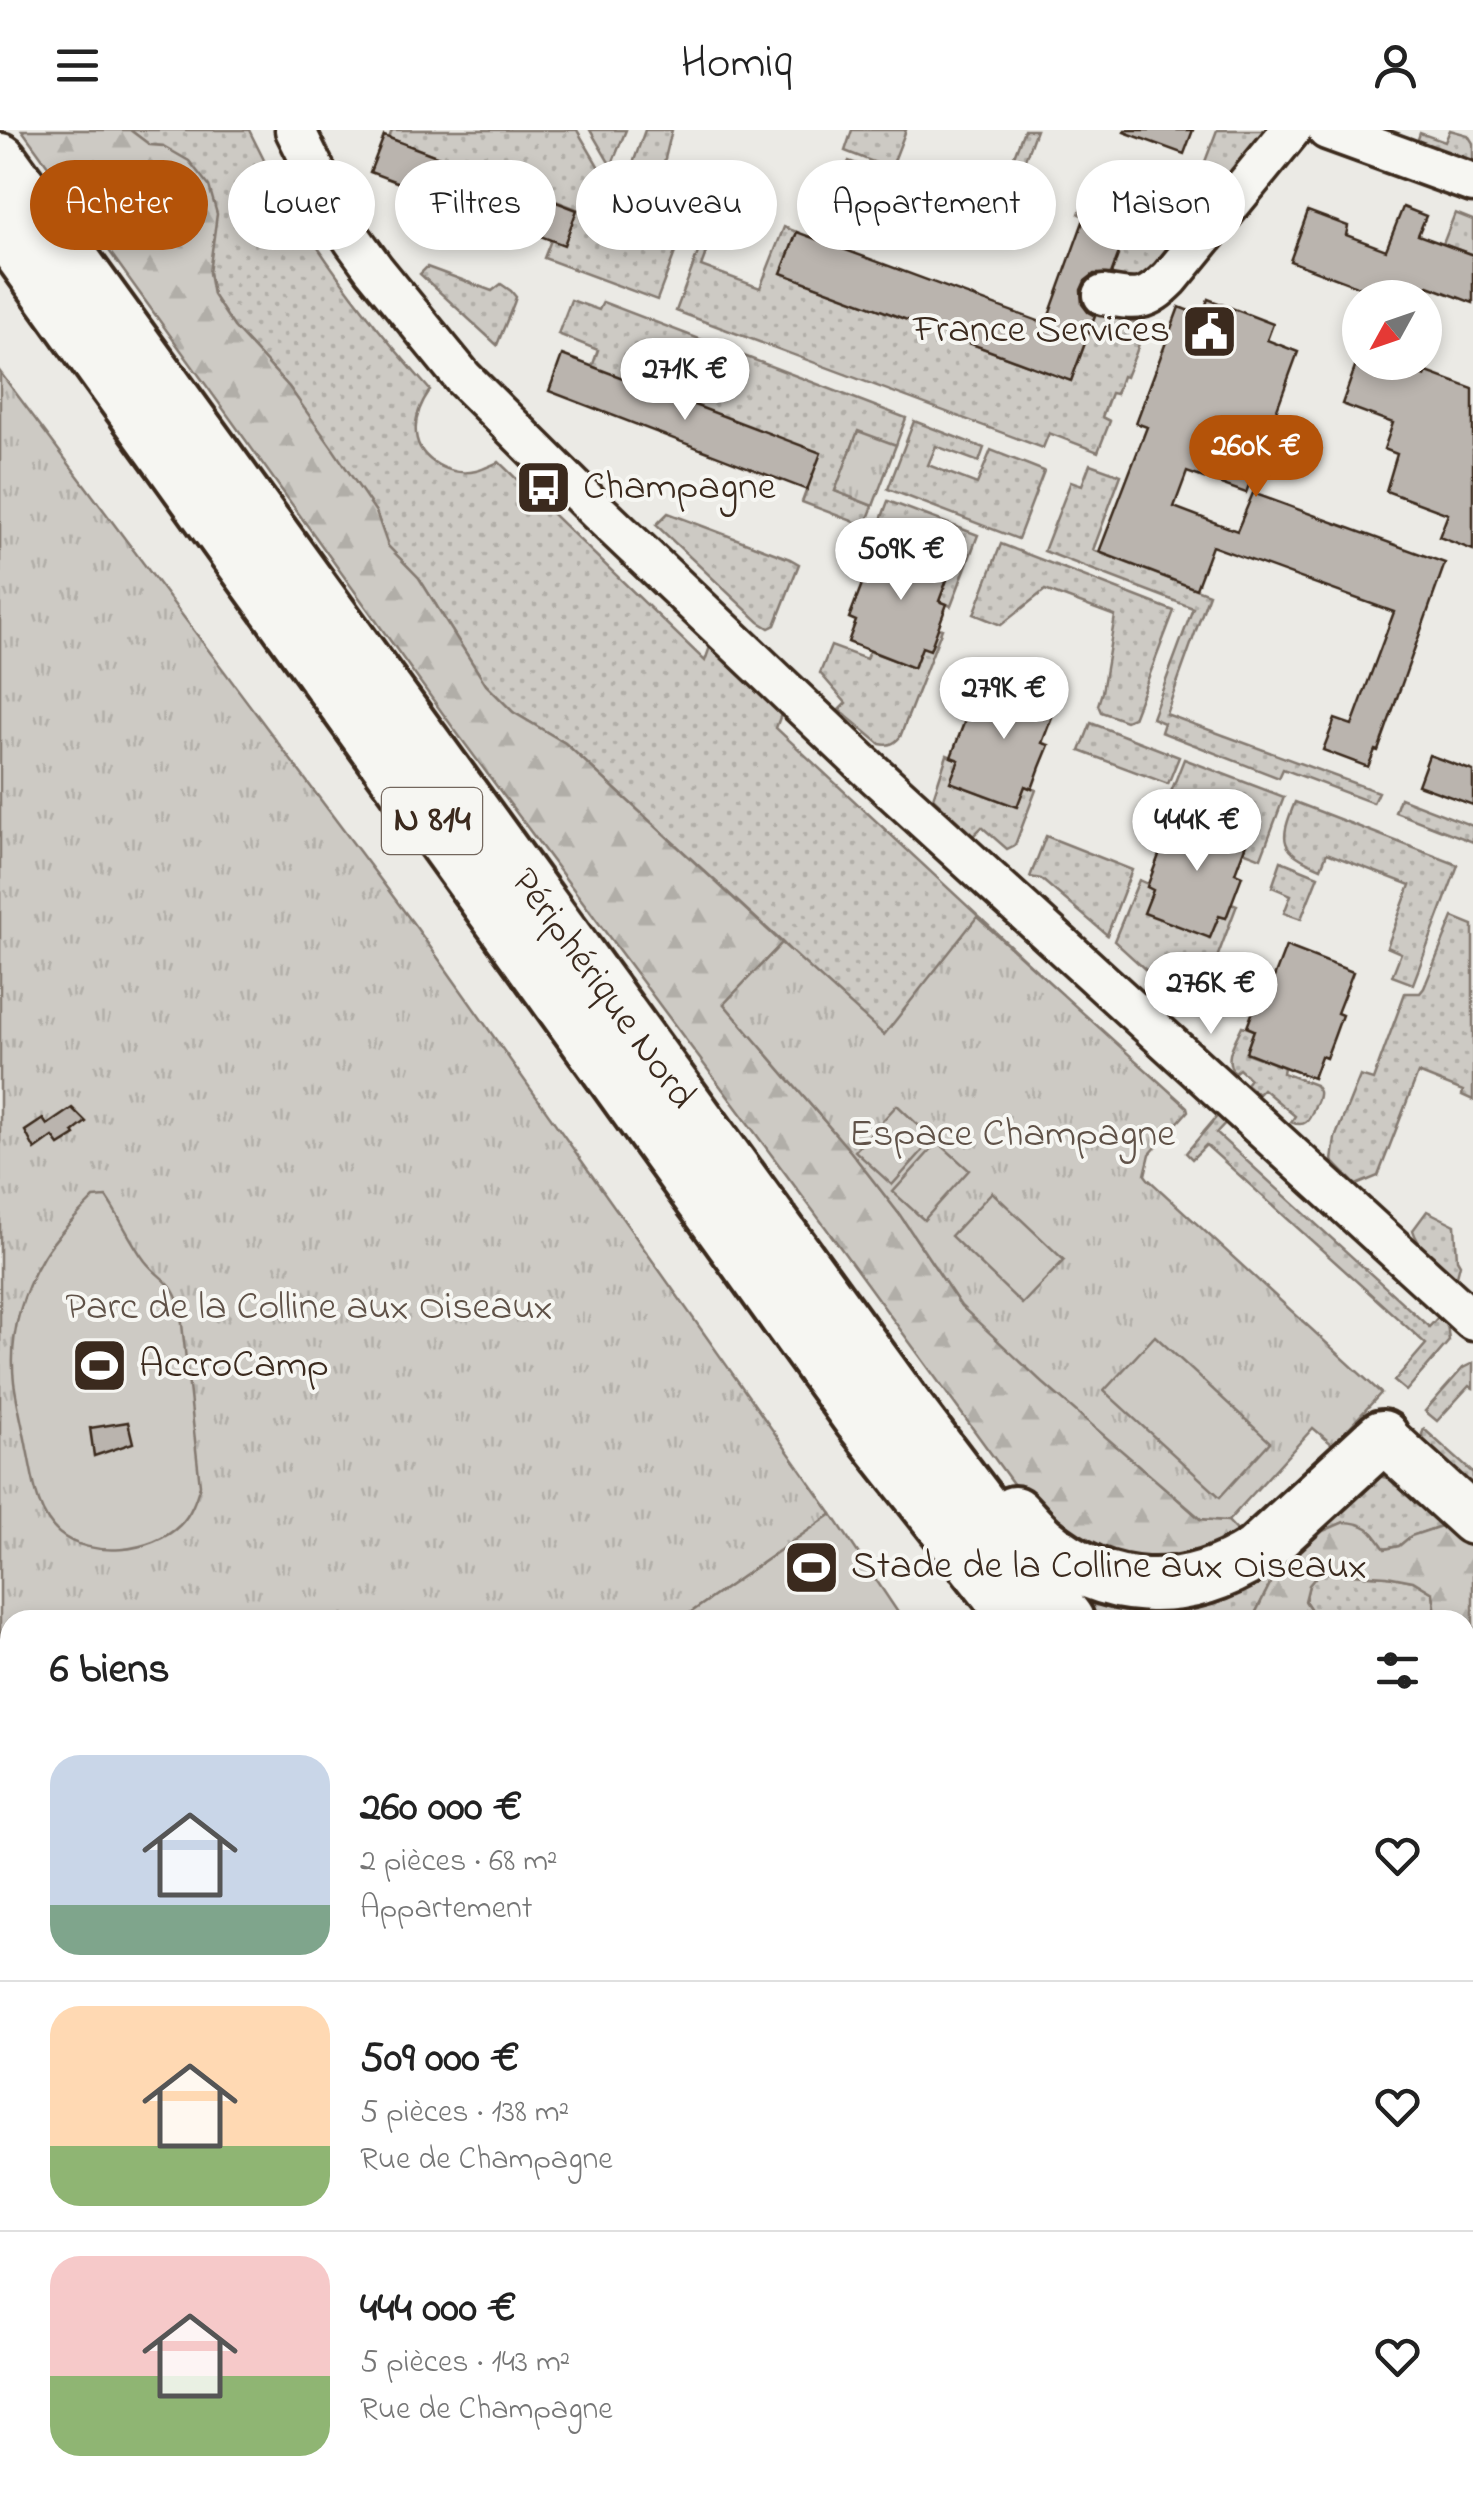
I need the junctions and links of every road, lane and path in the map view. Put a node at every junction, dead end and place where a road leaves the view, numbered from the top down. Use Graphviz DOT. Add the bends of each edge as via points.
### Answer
graph roads {
  1 [pos="295,130"];
  2 [pos="1291,130"];
  3 [pos="1327,130"];
  4 [pos="0,160"];
  5 [pos="1473,183"];
  6 [pos="0,224"];
  7 [pos="1103,294"];
  8 [pos="1473,1321"];
  9 [pos="884,1414"];
  10 [pos="1382,1437"];
  11 [pos="1473,1520"];
  12 [pos="977,1610"];
  13 [pos="1012,1610"];
  14 [pos="1058,1610"];
  1 -- 8 [label="street" via="353,240 474,390 860,762"];
  2 -- 7 [label="street" via="1156,292 1138,298"];
  3 -- 5 [label="street"];
  4 -- 9 [label="highway, Périphérique Nord / N 814"];
  6 -- 9 [label="highway, Périphérique Nord / N 814"];
  9 -- 10 [label="highway" via="956,1441 1042,1542 1079,1566 1154,1587 1206,1579 1256,1553"];
  9 -- 12 [label="highway"];
  9 -- 13 [label="highway, Périphérique Nord / N 814"];
  9 -- 14 [label="highway, Périphérique Nord / N 814"];
  10 -- 11 [label="main road"];
}
